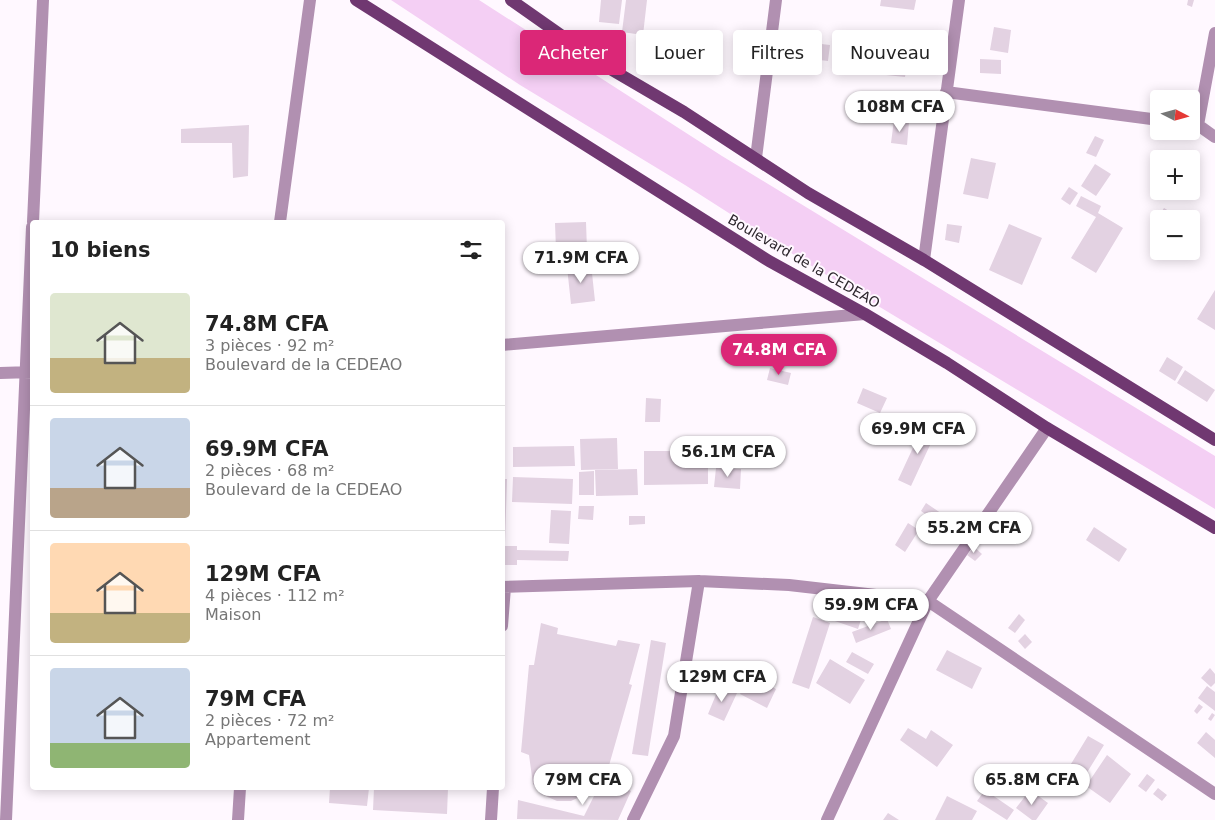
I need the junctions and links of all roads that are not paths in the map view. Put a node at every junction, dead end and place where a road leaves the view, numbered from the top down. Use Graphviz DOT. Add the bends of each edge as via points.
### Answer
graph roads {
  1 [pos="43,0"];
  2 [pos="310,0"];
  3 [pos="356,0"];
  4 [pos="511,0"];
  5 [pos="776,0"];
  6 [pos="959,0"];
  7 [pos="526,5"];
  8 [pos="1215,33"];
  9 [pos="946,92"];
  10 [pos="1200,99"];
  11 [pos="1150,119"];
  12 [pos="1200,128"];
  13 [pos="1215,137"];
  14 [pos="756,158"];
  15 [pos="33,220"];
  16 [pos="280,220"];
  17 [pos="924,260"];
  18 [pos="865,314"];
  19 [pos="30,324"];
  20 [pos="505,344"];
  21 [pos="29,372"];
  22 [pos="0,373"];
  23 [pos="1047,428"];
  24 [pos="1215,440"];
  25 [pos="1215,528"];
  26 [pos="699,581"];
  27 [pos="505,587"];
  28 [pos="928,601"];
  29 [pos="240,790"];
  30 [pos="493,790"];
  31 [pos="1215,794"];
  32 [pos="6,820"];
  33 [pos="238,820"];
  34 [pos="491,820"];
  35 [pos="633,820"];
  36 [pos="827,820"];
  1 -- 15 [label="street"];
  2 -- 16 [label="street"];
  3 -- 18 [label="main road, Boulevard de la CEDEAO" via="769,261"];
  4 -- 7 [label="main road"];
  5 -- 14 [label="street"];
  6 -- 9 [label="street"];
  7 -- 14 [label="main road" via="602,64"];
  8 -- 10 [label="street"];
  9 -- 11 [label="street"];
  9 -- 17 [label="street"];
  12 -- 13 [label="street"];
  14 -- 17 [label="main road" via="808,193"];
  17 -- 24 [label="main road"];
  18 -- 20 [label="street"];
  18 -- 23 [label="main road, Boulevard de la CEDEAO"];
  19 -- 21 [label="street"];
  21 -- 22 [label="street"];
  21 -- 32 [label="street"];
  23 -- 25 [label="main road, Boulevard de la CEDEAO"];
  23 -- 28 [label="street"];
  26 -- 27 [label="street"];
  26 -- 28 [label="street" via="789,585"];
  26 -- 35 [label="street" via="674,736"];
  28 -- 31 [label="street"];
  28 -- 36 [label="street"];
  29 -- 33 [label="street"];
  30 -- 34 [label="street"];
}
